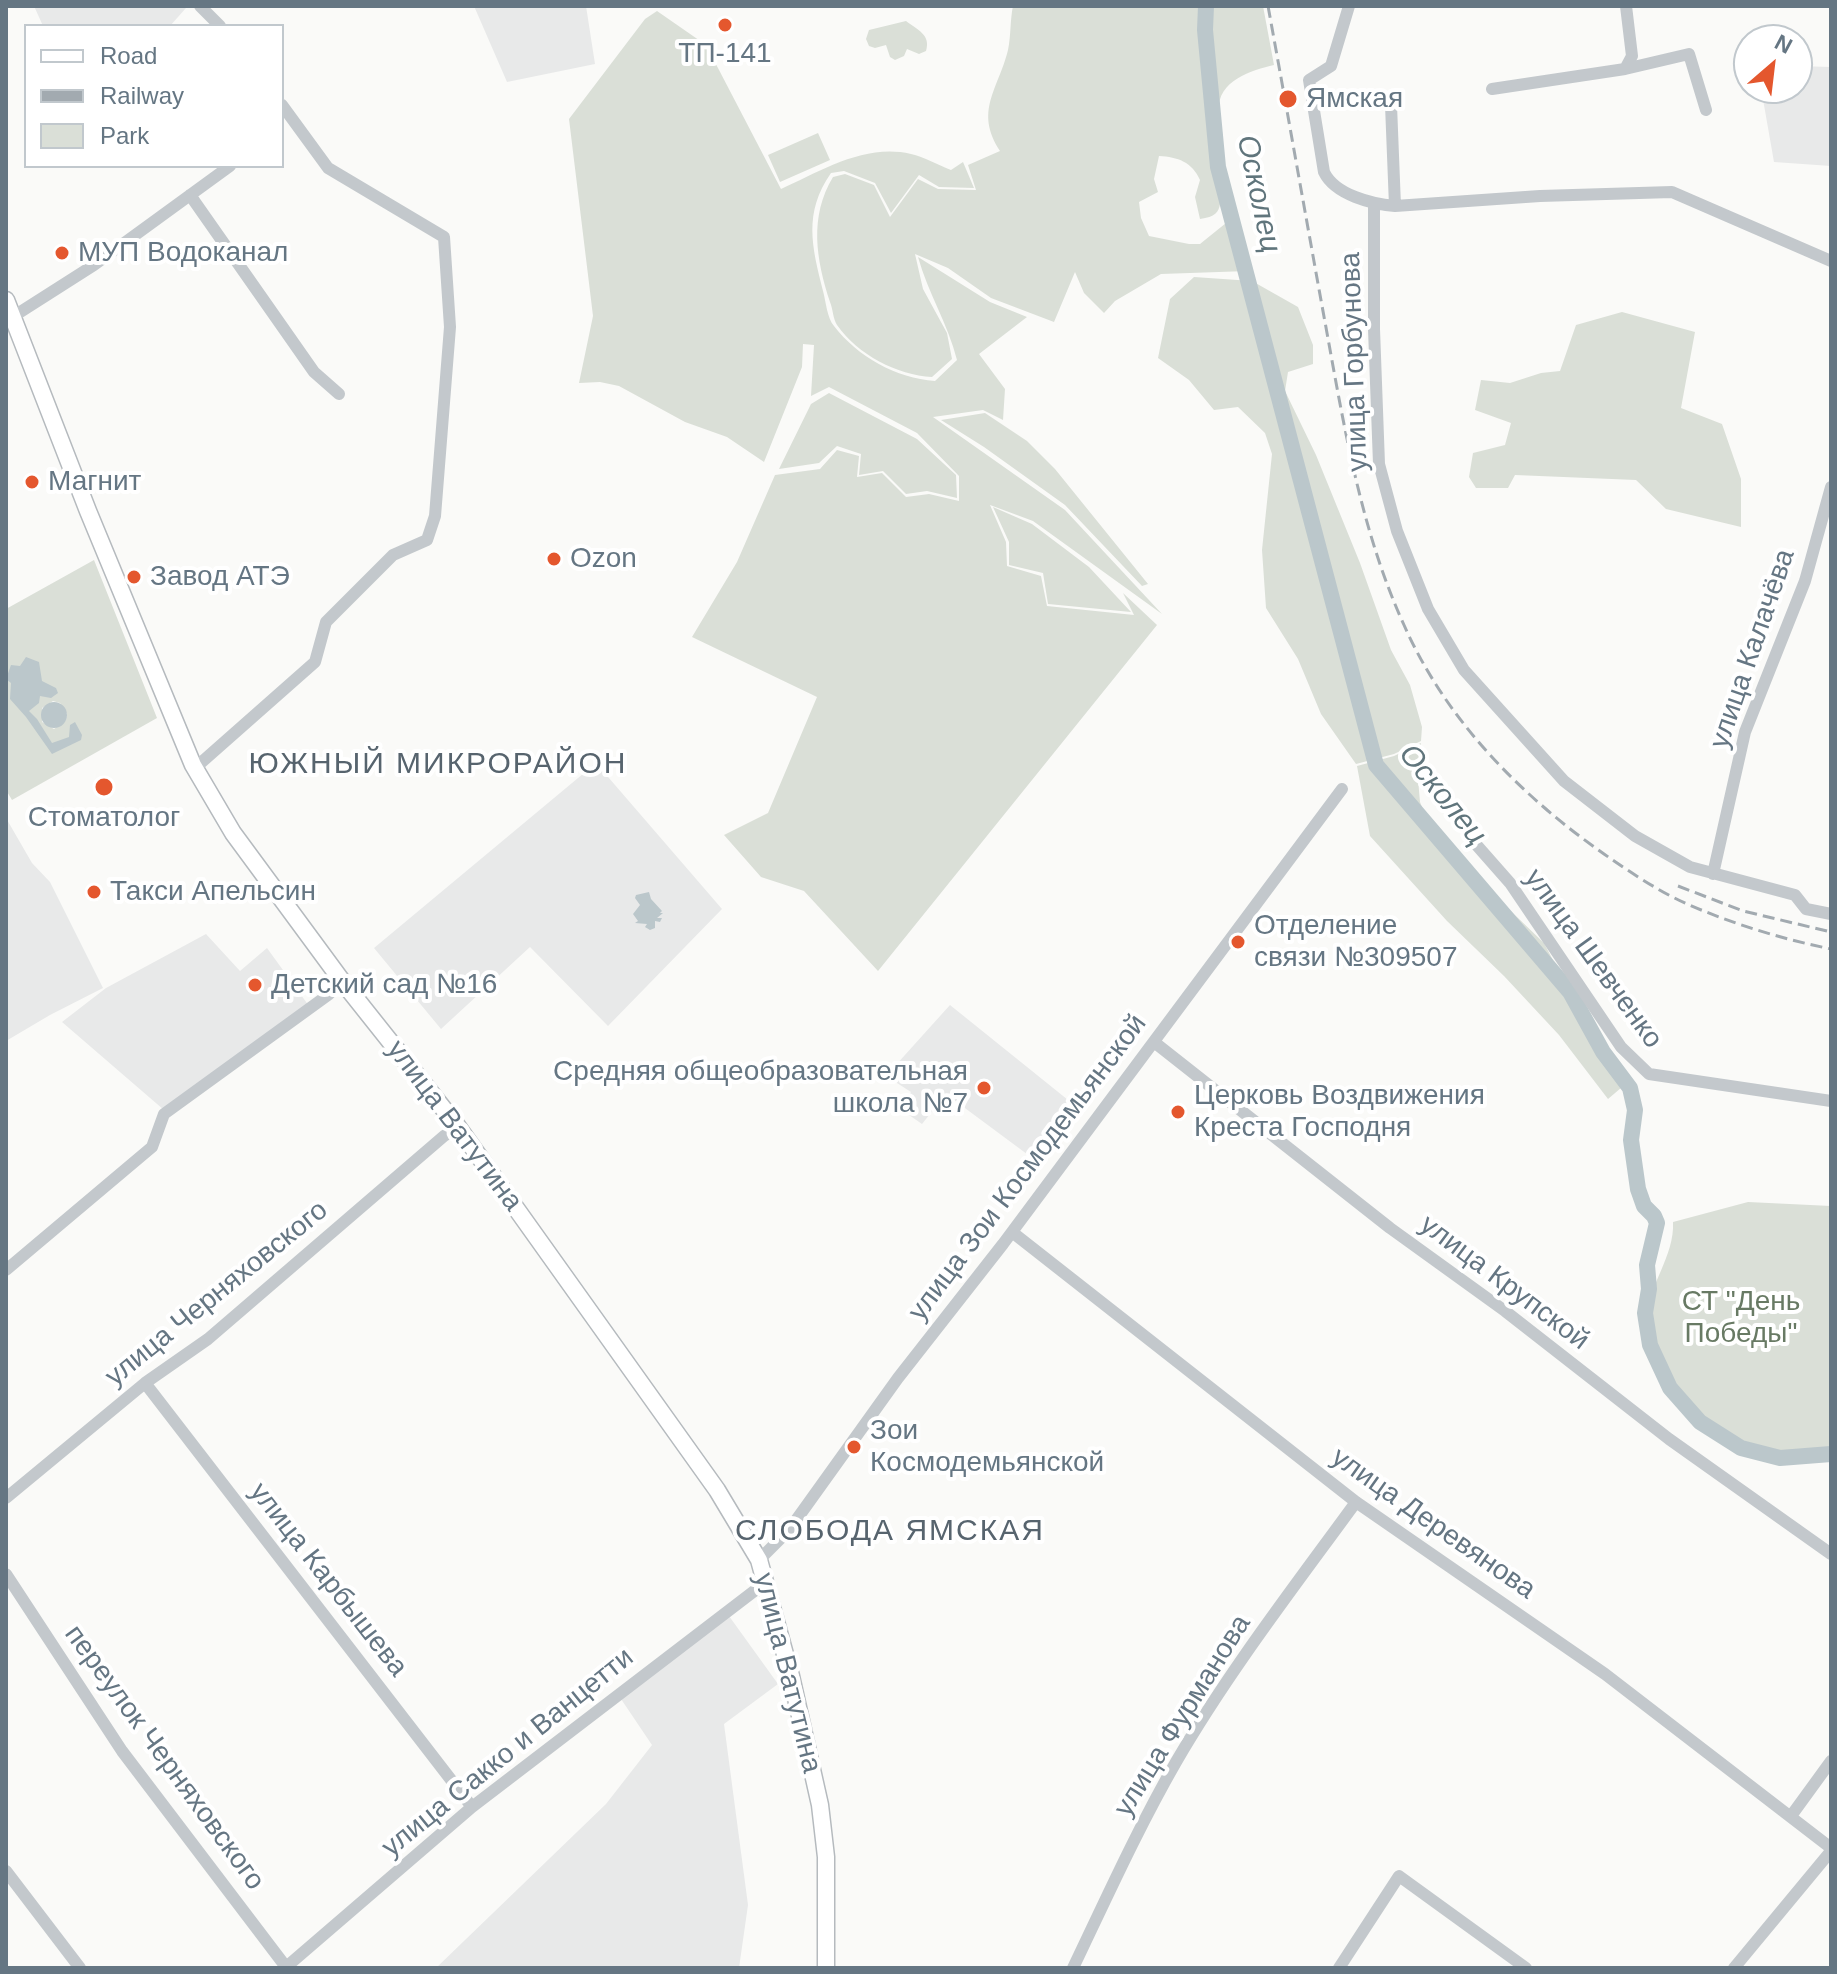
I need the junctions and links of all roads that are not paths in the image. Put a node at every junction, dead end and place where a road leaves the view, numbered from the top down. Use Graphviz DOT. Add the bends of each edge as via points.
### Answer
graph roads {
  1 [pos="200,6"];
  2 [pos="1349,6"];
  3 [pos="1626,6"];
  4 [pos="218,24"];
  5 [pos="1625,69"];
  6 [pos="1492,89"];
  7 [pos="1391,105"];
  8 [pos="1706,110"];
  9 [pos="284,114"];
  10 [pos="227,168"];
  11 [pos="190,195"];
  12 [pos="1374,204"];
  13 [pos="1395,206"];
  14 [pos="1831,261"];
  15 [pos="6,300"];
  16 [pos="14,316"];
  17 [pos="339,394"];
  18 [pos="1831,487"];
  19 [pos="195,768"];
  20 [pos="1342,789"];
  21 [pos="1473,841"];
  22 [pos="1713,874"];
  23 [pos="1831,914"];
  24 [pos="342,981"];
  25 [pos="1154,1042"];
  26 [pos="1831,1101"];
  27 [pos="458,1127"];
  28 [pos="1012,1232"];
  29 [pos="6,1270"];
  30 [pos="145,1383"];
  31 [pos="6,1498"];
  32 [pos="1356,1502"];
  33 [pos="1831,1554"];
  34 [pos="759,1560"];
  35 [pos="6,1574"];
  36 [pos="766,1582"];
  37 [pos="1831,1761"];
  38 [pos="472,1807"];
  39 [pos="1791,1816"];
  40 [pos="1831,1850"];
  41 [pos="6,1871"];
  42 [pos="80,1968"];
  43 [pos="286,1968"];
  44 [pos="826,1968"];
  45 [pos="1073,1968"];
  46 [pos="1339,1968"];
  47 [pos="1526,1968"];
  48 [pos="1734,1968"];
  1 -- 4 [label="street"];
  2 -- 12 [label="street" via="1331,66 1309,80 1310,98 1328,180"];
  3 -- 5 [label="street" via="1632,56"];
  5 -- 6 [label="street"];
  5 -- 8 [label="street" via="1689,54"];
  7 -- 13 [label="street"];
  9 -- 19 [label="street" via="328,168 444,237 450,327 435,516 427,540 393,555 326,622 315,662"];
  10 -- 11 [label="street"];
  11 -- 16 [label="street"];
  11 -- 17 [label="street" via="314,372"];
  12 -- 13 [label="street"];
  12 -- 22 [label="street, улица Горбунова" via="1379,464 1428,609 1464,670 1564,781 1635,836"];
  13 -- 14 [label="street" via="1672,192"];
  15 -- 16 [label="main road, улица Ватутина"];
  16 -- 19 [label="main road, улица Ватутина"];
  18 -- 22 [label="street, улица Калачёва" via="1805,581 1745,732"];
  19 -- 24 [label="main road, улица Ватутина" via="233,833"];
  20 -- 25 [label="street, улица Зои Космодемьянской"];
  21 -- 26 [label="street, улица Шевченко" via="1510,883 1621,1047 1649,1074"];
  22 -- 23 [label="street, улица Горбунова" via="1795,895 1806,909"];
  24 -- 27 [label="main road, улица Ватутина"];
  24 -- 29 [label="street" via="164,1114 152,1147"];
  25 -- 28 [label="street, улица Зои Космодемьянской"];
  25 -- 33 [label="street, улица Крупской" via="1390,1228"];
  27 -- 30 [label="street, улица Черняховского" via="208,1339"];
  27 -- 34 [label="main road, улица Ватутина" via="717,1490"];
  28 -- 32 [label="street, улица Деревянова"];
  28 -- 34 [label="street, улица Зои Космодемьянской" via="789,1530"];
  30 -- 31 [label="street, улица Черняховского"];
  30 -- 38 [label="street, улица Карбышева"];
  32 -- 39 [label="street, улица Деревянова" via="1605,1674"];
  32 -- 45 [label="street, улица Фурманова" via="1232,1674 1176,1762"];
  34 -- 36 [label="main road, улица Ватутина"];
  35 -- 43 [label="street, переулок Черняховского" via="122,1751"];
  36 -- 38 [label="street, улица Сакко и Ванцетти"];
  36 -- 44 [label="main road, улица Ватутина" via="820,1805 826,1857"];
  37 -- 39 [label="street"];
  38 -- 43 [label="street, улица Сакко и Ванцетти"];
  39 -- 40 [label="street, улица Деревянова"];
  40 -- 48 [label="street"];
  41 -- 42 [label="street"];
  46 -- 47 [label="street" via="1399,1876"];
}
